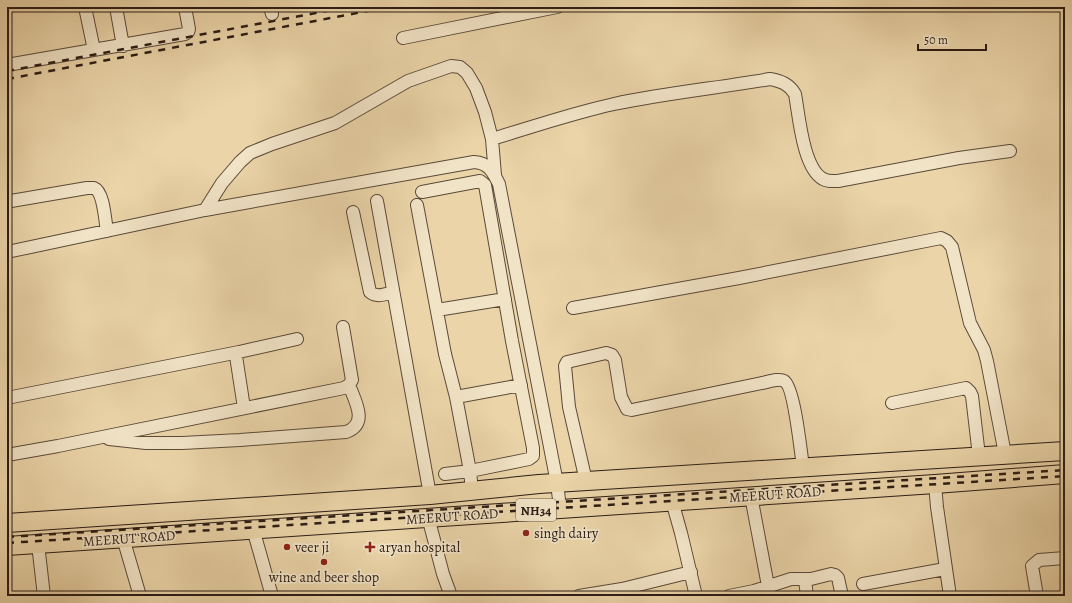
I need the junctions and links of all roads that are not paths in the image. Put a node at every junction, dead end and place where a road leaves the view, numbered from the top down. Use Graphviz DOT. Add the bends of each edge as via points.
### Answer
graph roads {
  1 [pos="85,7"];
  2 [pos="116,7"];
  3 [pos="185,7"];
  4 [pos="557,7"];
  5 [pos="403,38"];
  6 [pos="123,46"];
  7 [pos="94,50"];
  8 [pos="7,65"];
  9 [pos="492,139"];
  10 [pos="1010,151"];
  11 [pos="495,175"];
  12 [pos="422,192"];
  13 [pos="11,201"];
  14 [pos="377,201"];
  15 [pos="417,205"];
  16 [pos="204,210"];
  17 [pos="353,212"];
  18 [pos="107,231"];
  19 [pos="7,252"];
  20 [pos="393,292"];
  21 [pos="505,299"];
  22 [pos="573,308"];
  23 [pos="437,310"];
  24 [pos="343,327"];
  25 [pos="298,339"];
  26 [pos="239,352"];
  27 [pos="349,385"];
  28 [pos="521,385"];
  29 [pos="456,397"];
  30 [pos="7,398"];
  31 [pos="892,403"];
  32 [pos="244,408"];
  33 [pos="98,438"];
  34 [pos="1065,451"];
  35 [pos="1005,454"];
  36 [pos="7,455"];
  37 [pos="979,456"];
  38 [pos="803,467"];
  39 [pos="470,471"];
  40 [pos="445,474"];
  41 [pos="1065,474"];
  42 [pos="586,481"];
  43 [pos="557,483"];
  44 [pos="935,484"];
  45 [pos="472,491"];
  46 [pos="430,495"];
  47 [pos="751,496"];
  48 [pos="672,501"];
  49 [pos="560,508"];
  50 [pos="428,517"];
  51 [pos="7,523"];
  52 [pos="253,529"];
  53 [pos="123,538"];
  54 [pos="38,544"];
  55 [pos="7,546"];
  56 [pos="1065,558"];
  57 [pos="945,569"];
  58 [pos="690,572"];
  59 [pos="805,580"];
  60 [pos="863,584"];
  61 [pos="768,586"];
  62 [pos="755,593"];
  63 [pos="44,596"];
  64 [pos="140,596"];
  65 [pos="272,596"];
  66 [pos="451,596"];
  67 [pos="579,596"];
  68 [pos="696,596"];
  69 [pos="729,596"];
  70 [pos="808,596"];
  71 [pos="842,596"];
  72 [pos="950,596"];
  73 [pos="1037,596"];
  1 -- 7 [label="street"];
  2 -- 6 [label="street"];
  3 -- 6 [label="street" via="188,32 185,34"];
  4 -- 5 [label="street"];
  6 -- 7 [label="street"];
  7 -- 8 [label="street"];
  9 -- 10 [label="street" via="614,104 770,79 792,88 807,157 812,168 824,180 838,181"];
  9 -- 11 [label="street"];
  9 -- 16 [label="street" via="476,88 467,73 460,67 451,66 408,81 335,123 250,153 222,183"];
  11 -- 16 [label="street" via="488,166 474,162"];
  11 -- 43 [label="street" via="499,184"];
  12 -- 21 [label="street" via="480,180 483,182"];
  13 -- 18 [label="street" via="94,188 102,200"];
  14 -- 20 [label="street"];
  15 -- 23 [label="street"];
  16 -- 18 [label="street"];
  17 -- 20 [label="street" via="370,292 379,296"];
  18 -- 19 [label="street"];
  20 -- 46 [label="street"];
  21 -- 23 [label="street"];
  21 -- 28 [label="street"];
  22 -- 35 [label="street" via="941,238 952,247 970,323 987,360"];
  23 -- 29 [label="street"];
  24 -- 27 [label="street" via="352,380"];
  25 -- 26 [label="street"];
  26 -- 30 [label="street"];
  26 -- 32 [label="street" via="236,361"];
  27 -- 32 [label="street"];
  27 -- 33 [label="street" via="360,418 358,424 346,432 182,443 146,443"];
  28 -- 29 [label="street"];
  28 -- 39 [label="street" via="533,456 522,462"];
  29 -- 39 [label="street"];
  31 -- 37 [label="street" via="966,388 972,396"];
  32 -- 33 [label="street"];
  33 -- 36 [label="street"];
  34 -- 35 [label="highway, MEERUT ROAD / NH34"];
  35 -- 37 [label="highway, MEERUT ROAD / NH34"];
  37 -- 38 [label="highway, MEERUT ROAD / NH34"];
  38 -- 42 [label="highway, MEERUT ROAD / NH34"];
  38 -- 42 [label="street" via="793,403 788,385 784,381 762,383 632,410 628,409 621,397 615,360 612,355 606,353 572,360 565,366 569,407"];
  39 -- 40 [label="street"];
  39 -- 45 [label="street"];
  41 -- 44 [label="highway, MEERUT ROAD / NH34"];
  42 -- 43 [label="highway, MEERUT ROAD / NH34"];
  43 -- 45 [label="highway, MEERUT ROAD / NH34"];
  43 -- 49 [label="street"];
  44 -- 47 [label="highway, MEERUT ROAD / NH34"];
  44 -- 57 [label="street"];
  45 -- 46 [label="highway, MEERUT ROAD / NH34"];
  46 -- 51 [label="highway, MEERUT ROAD / NH34"];
  47 -- 48 [label="highway, MEERUT ROAD / NH34"];
  47 -- 61 [label="street"];
  48 -- 49 [label="highway, MEERUT ROAD / NH34"];
  48 -- 58 [label="street"];
  49 -- 50 [label="highway, MEERUT ROAD / NH34"];
  50 -- 52 [label="highway, MEERUT ROAD / NH34"];
  50 -- 66 [label="street"];
  52 -- 53 [label="highway, MEERUT ROAD / NH34"];
  52 -- 65 [label="street"];
  53 -- 54 [label="highway, MEERUT ROAD / NH34"];
  53 -- 64 [label="street"];
  54 -- 55 [label="highway, MEERUT ROAD / NH34"];
  54 -- 63 [label="street"];
  56 -- 73 [label="street" via="1039,560 1032,566"];
  57 -- 60 [label="street"];
  57 -- 72 [label="street"];
  58 -- 67 [label="street"];
  58 -- 68 [label="street"];
  59 -- 61 [label="street" via="791,579"];
  59 -- 70 [label="street"];
  59 -- 71 [label="street" via="835,575"];
  61 -- 62 [label="street"];
  62 -- 69 [label="street"];
}
